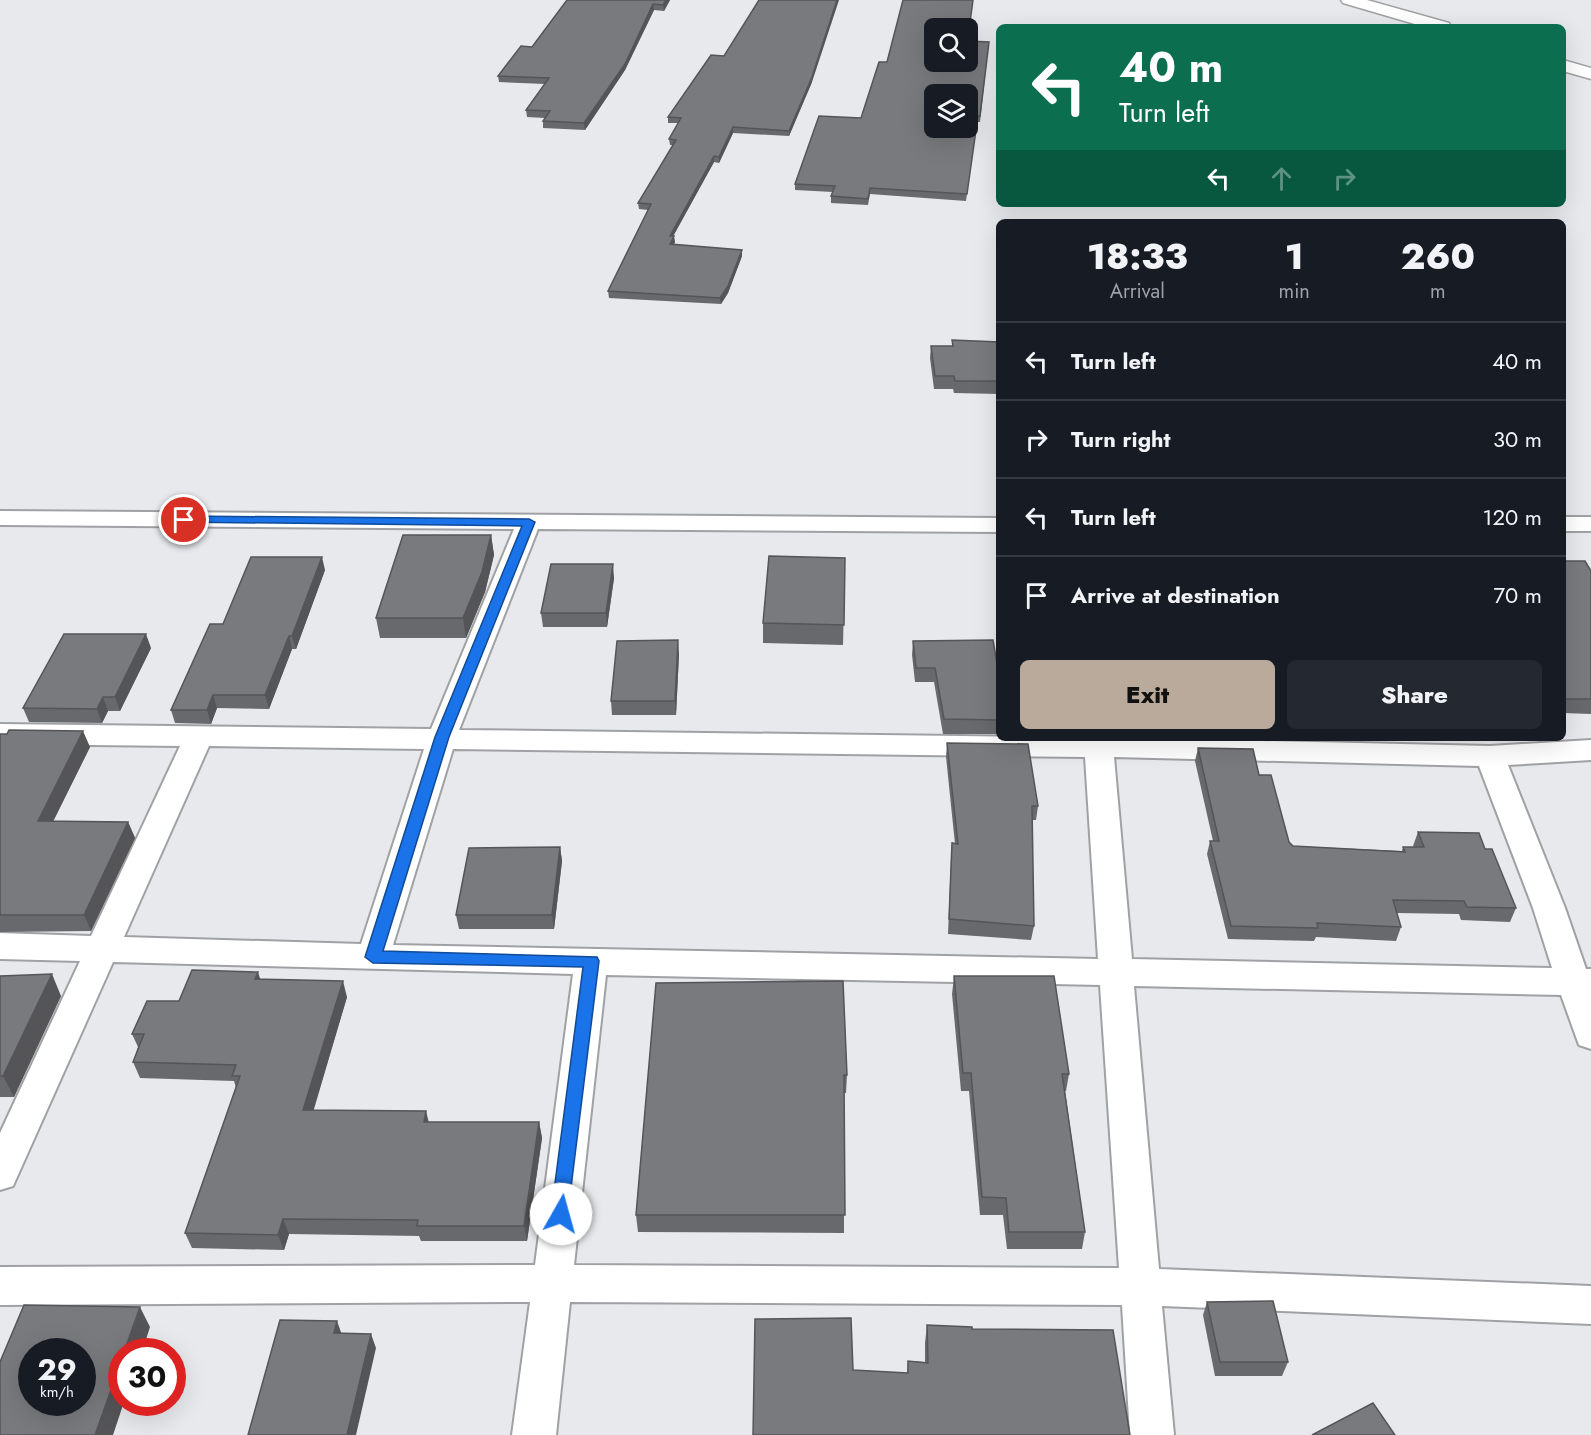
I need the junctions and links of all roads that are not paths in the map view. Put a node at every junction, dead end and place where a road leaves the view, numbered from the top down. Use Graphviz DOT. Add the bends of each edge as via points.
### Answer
graph roads {
  1 [pos="1350,0"];
  2 [pos="1433,24"];
  3 [pos="1566,66"];
  4 [pos="1591,74"];
  5 [pos="0,518"];
  6 [pos="529,522"];
  7 [pos="1566,524"];
  8 [pos="1591,524"];
  9 [pos="996,525"];
  10 [pos="0,734"];
  11 [pos="199,735"];
  12 [pos="442,737"];
  13 [pos="1099,743"];
  14 [pos="1591,750"];
  15 [pos="1490,756"];
  16 [pos="0,946"];
  17 [pos="102,949"];
  18 [pos="373,957"];
  19 [pos="591,961"];
  20 [pos="1116,971"];
  21 [pos="1582,982"];
  22 [pos="1591,1035"];
  23 [pos="0,1174"];
  24 [pos="552,1283"];
  25 [pos="0,1286"];
  26 [pos="1140,1287"];
  27 [pos="1591,1305"];
  28 [pos="534,1435"];
  29 [pos="1152,1435"];
  1 -- 2 [label="street"];
  3 -- 4 [label="street"];
  5 -- 6 [label="street"];
  6 -- 9 [label="street"];
  6 -- 12 [label="street"];
  7 -- 8 [label="street"];
  10 -- 11 [label="street"];
  11 -- 12 [label="street"];
  11 -- 17 [label="street"];
  12 -- 13 [label="street"];
  12 -- 18 [label="street"];
  13 -- 15 [label="street"];
  13 -- 20 [label="street"];
  14 -- 15 [label="street"];
  15 -- 21 [label="street"];
  16 -- 17 [label="street"];
  17 -- 18 [label="street"];
  17 -- 23 [label="street"];
  18 -- 19 [label="street"];
  19 -- 20 [label="street"];
  19 -- 24 [label="street"];
  20 -- 21 [label="street"];
  20 -- 26 [label="street"];
  21 -- 22 [label="street"];
  24 -- 25 [label="street"];
  24 -- 26 [label="street"];
  24 -- 28 [label="street"];
  26 -- 27 [label="street"];
  26 -- 29 [label="street"];
}
